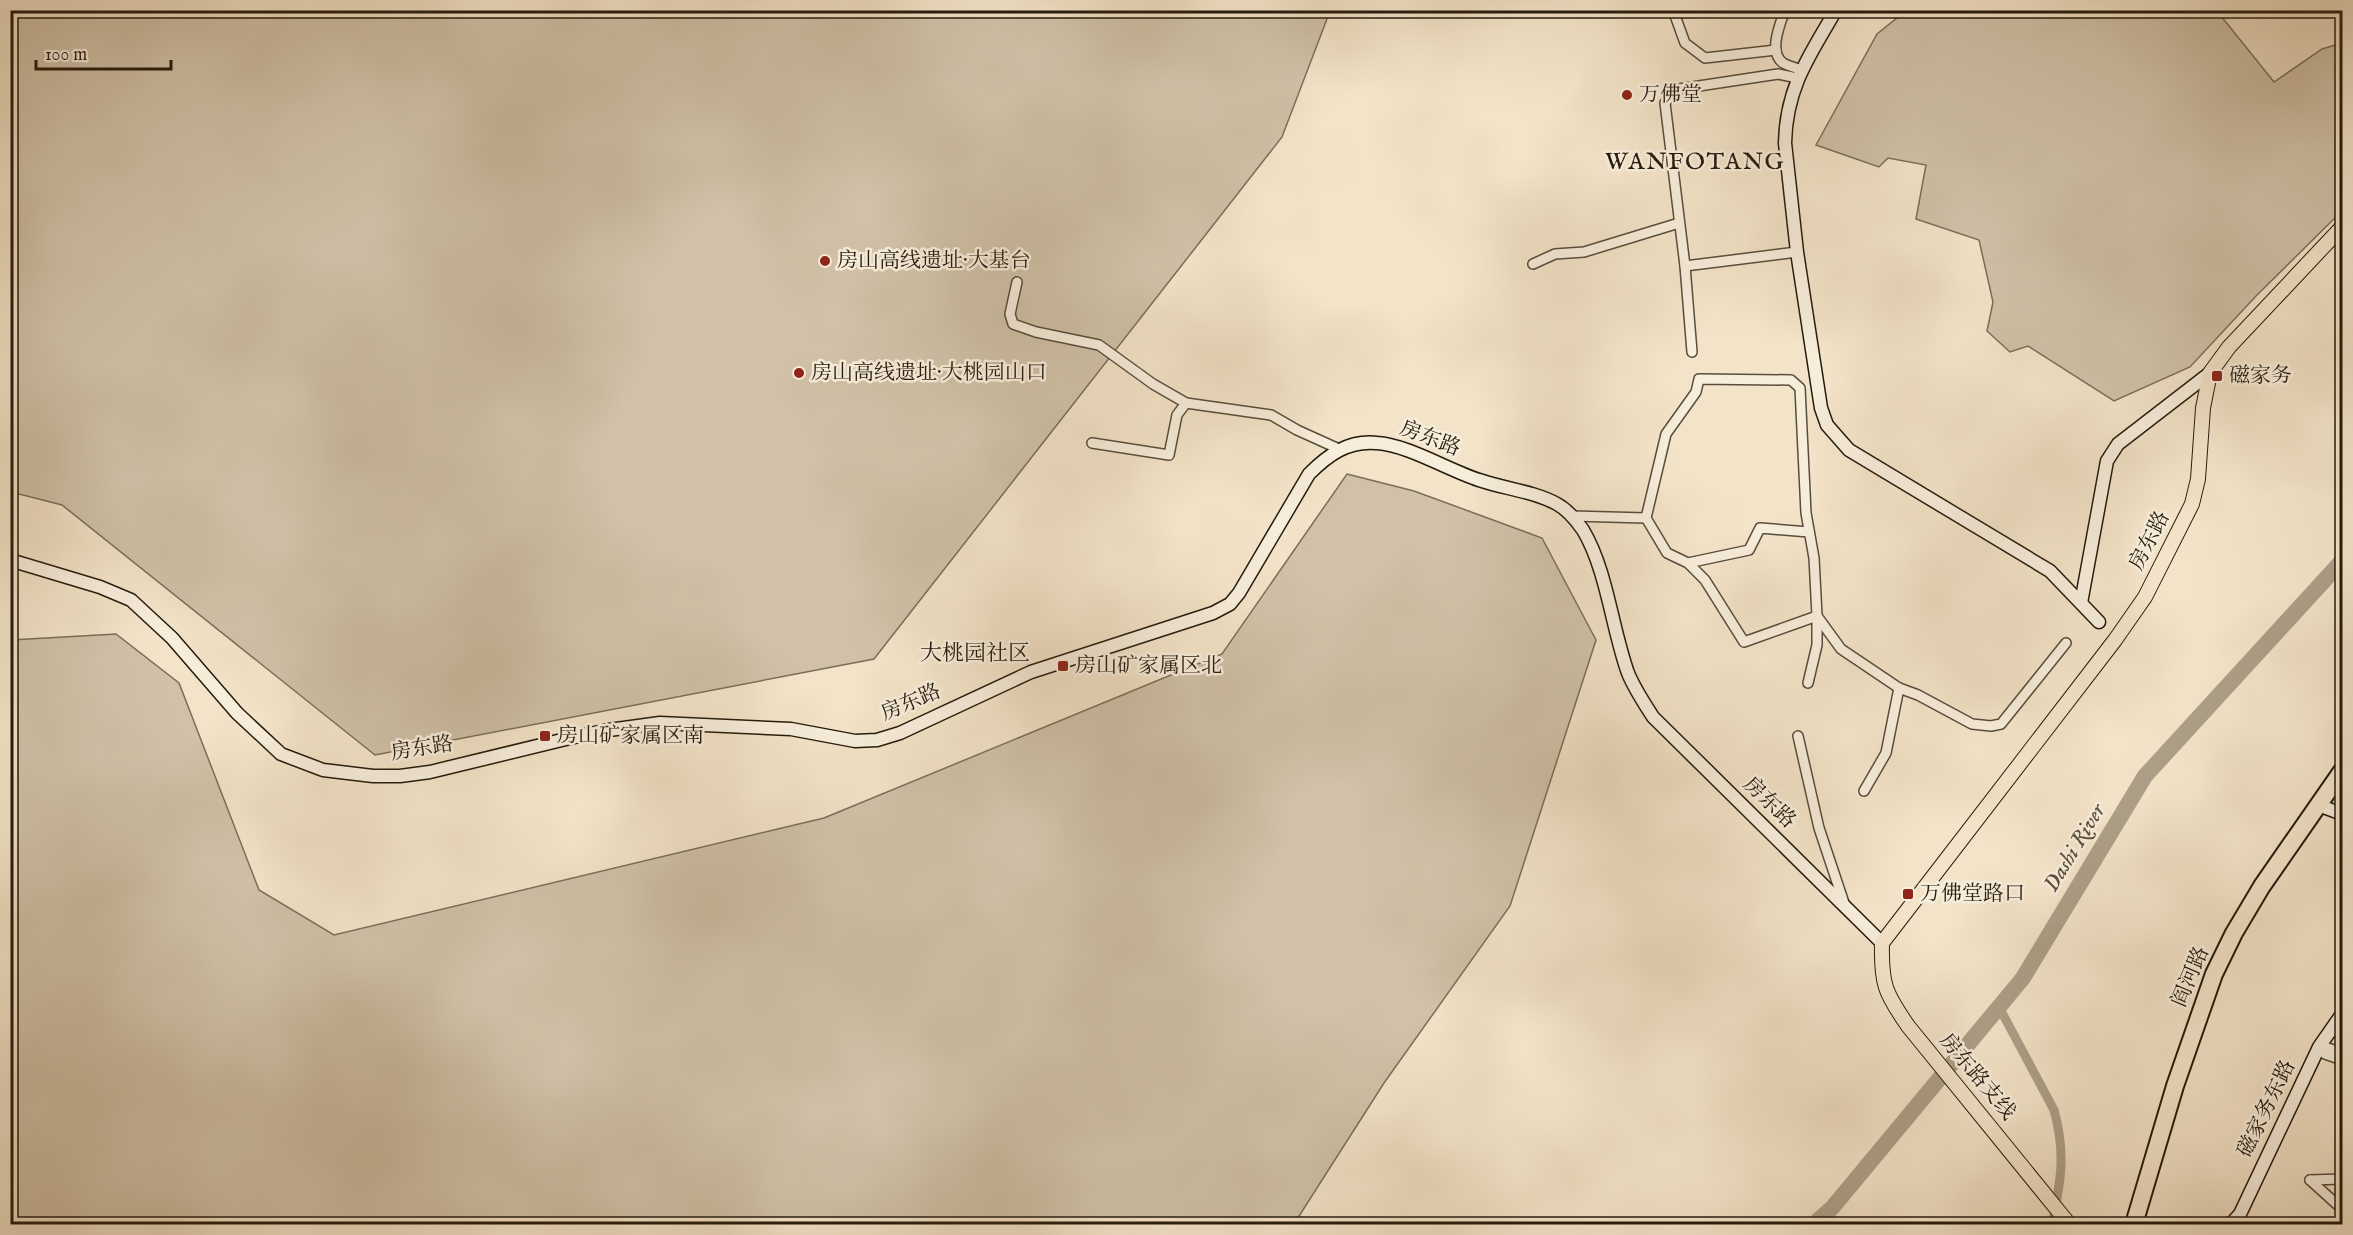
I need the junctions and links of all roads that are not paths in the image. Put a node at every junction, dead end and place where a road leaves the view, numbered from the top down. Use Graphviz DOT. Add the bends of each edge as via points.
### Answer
graph roads {
  1 [pos="1673,10"];
  2 [pos="1785,10"];
  3 [pos="1836,10"];
  4 [pos="1776,50"];
  5 [pos="1799,74"];
  6 [pos="1679,223"];
  7 [pos="2343,227"];
  8 [pos="1797,252"];
  9 [pos="1533,264"];
  10 [pos="1685,266"];
  11 [pos="1017,282"];
  12 [pos="1692,352"];
  13 [pos="2210,373"];
  14 [pos="1186,403"];
  15 [pos="1092,443"];
  16 [pos="1339,449"];
  17 [pos="1572,516"];
  18 [pos="1646,518"];
  19 [pos="1809,532"];
  20 [pos="10,560"];
  21 [pos="1688,562"];
  22 [pos="2081,603"];
  23 [pos="1817,616"];
  24 [pos="2099,622"];
  25 [pos="2066,644"];
  26 [pos="1808,682"];
  27 [pos="1899,688"];
  28 [pos="1798,736"];
  29 [pos="2343,771"];
  30 [pos="1864,791"];
  31 [pos="2326,808"];
  32 [pos="2343,814"];
  33 [pos="1846,908"];
  34 [pos="1882,943"];
  35 [pos="2343,1014"];
  36 [pos="2319,1047"];
  37 [pos="2343,1053"];
  38 [pos="2343,1060"];
  39 [pos="2343,1179"];
  40 [pos="2343,1209"];
  41 [pos="2069,1224"];
  42 [pos="2134,1224"];
  43 [pos="2231,1224"];
  1 -- 4 [label="street" via="1685,43 1705,58"];
  2 -- 4 [label="street"];
  3 -- 5 [label="main road"];
  4 -- 5 [label="street" via="1782,63"];
  5 -- 6 [label="street" via="1679,89 1668,97 1665,113"];
  5 -- 8 [label="main road" via="1787,113 1785,143"];
  6 -- 9 [label="street" via="1584,252 1556,254"];
  6 -- 10 [label="street"];
  7 -- 13 [label="main road, 房东路" via="2229,347"];
  8 -- 10 [label="street"];
  8 -- 22 [label="main road" via="1827,426 1849,450 2050,572"];
  10 -- 12 [label="street"];
  11 -- 14 [label="street" via="1010,314 1013,324 1099,345"];
  13 -- 22 [label="main road" via="2118,444 2107,462"];
  13 -- 34 [label="main road, 房东路" via="2192,504 2145,597"];
  14 -- 15 [label="street" via="1177,415 1169,455"];
  14 -- 16 [label="street" via="1270,415"];
  16 -- 17 [label="main road, 房东路" via="1377,443 1397,447 1480,481 1533,494"];
  16 -- 20 [label="main road, 房东路" via="1309,474 1230,604 1031,672 877,740 855,741 791,729 660,723 570,738 430,772 373,776 323,770 281,754 264,741 172,638 131,600"];
  17 -- 18 [label="street"];
  17 -- 33 [label="main road, 房东路" via="1593,552 1629,673 1653,717"];
  18 -- 19 [label="street" via="1666,434 1696,392 1699,379 1791,380 1800,388"];
  18 -- 21 [label="street" via="1667,553"];
  19 -- 21 [label="street" via="1760,528 1749,550"];
  19 -- 23 [label="street"];
  21 -- 23 [label="street" via="1705,580 1744,642"];
  22 -- 24 [label="main road"];
  23 -- 26 [label="street" via="1817,645"];
  23 -- 27 [label="street" via="1841,648"];
  25 -- 27 [label="street" via="2001,724 1972,724"];
  27 -- 30 [label="street" via="1886,753"];
  28 -- 33 [label="street" via="1819,828"];
  29 -- 42 [label="highway, 阎河路" via="2262,886 2214,974"];
  31 -- 32 [label="main road"];
  33 -- 34 [label="main road, 房东路"];
  34 -- 41 [label="main road, 房东路支线" via="1882,971 1889,999"];
  35 -- 36 [label="main road, 磁家务东路"];
  36 -- 37 [label="street"];
  36 -- 38 [label="street" via="2325,1054"];
  36 -- 43 [label="main road, 磁家务东路" via="2240,1214"];
  39 -- 40 [label="street" via="2310,1180"];
}
